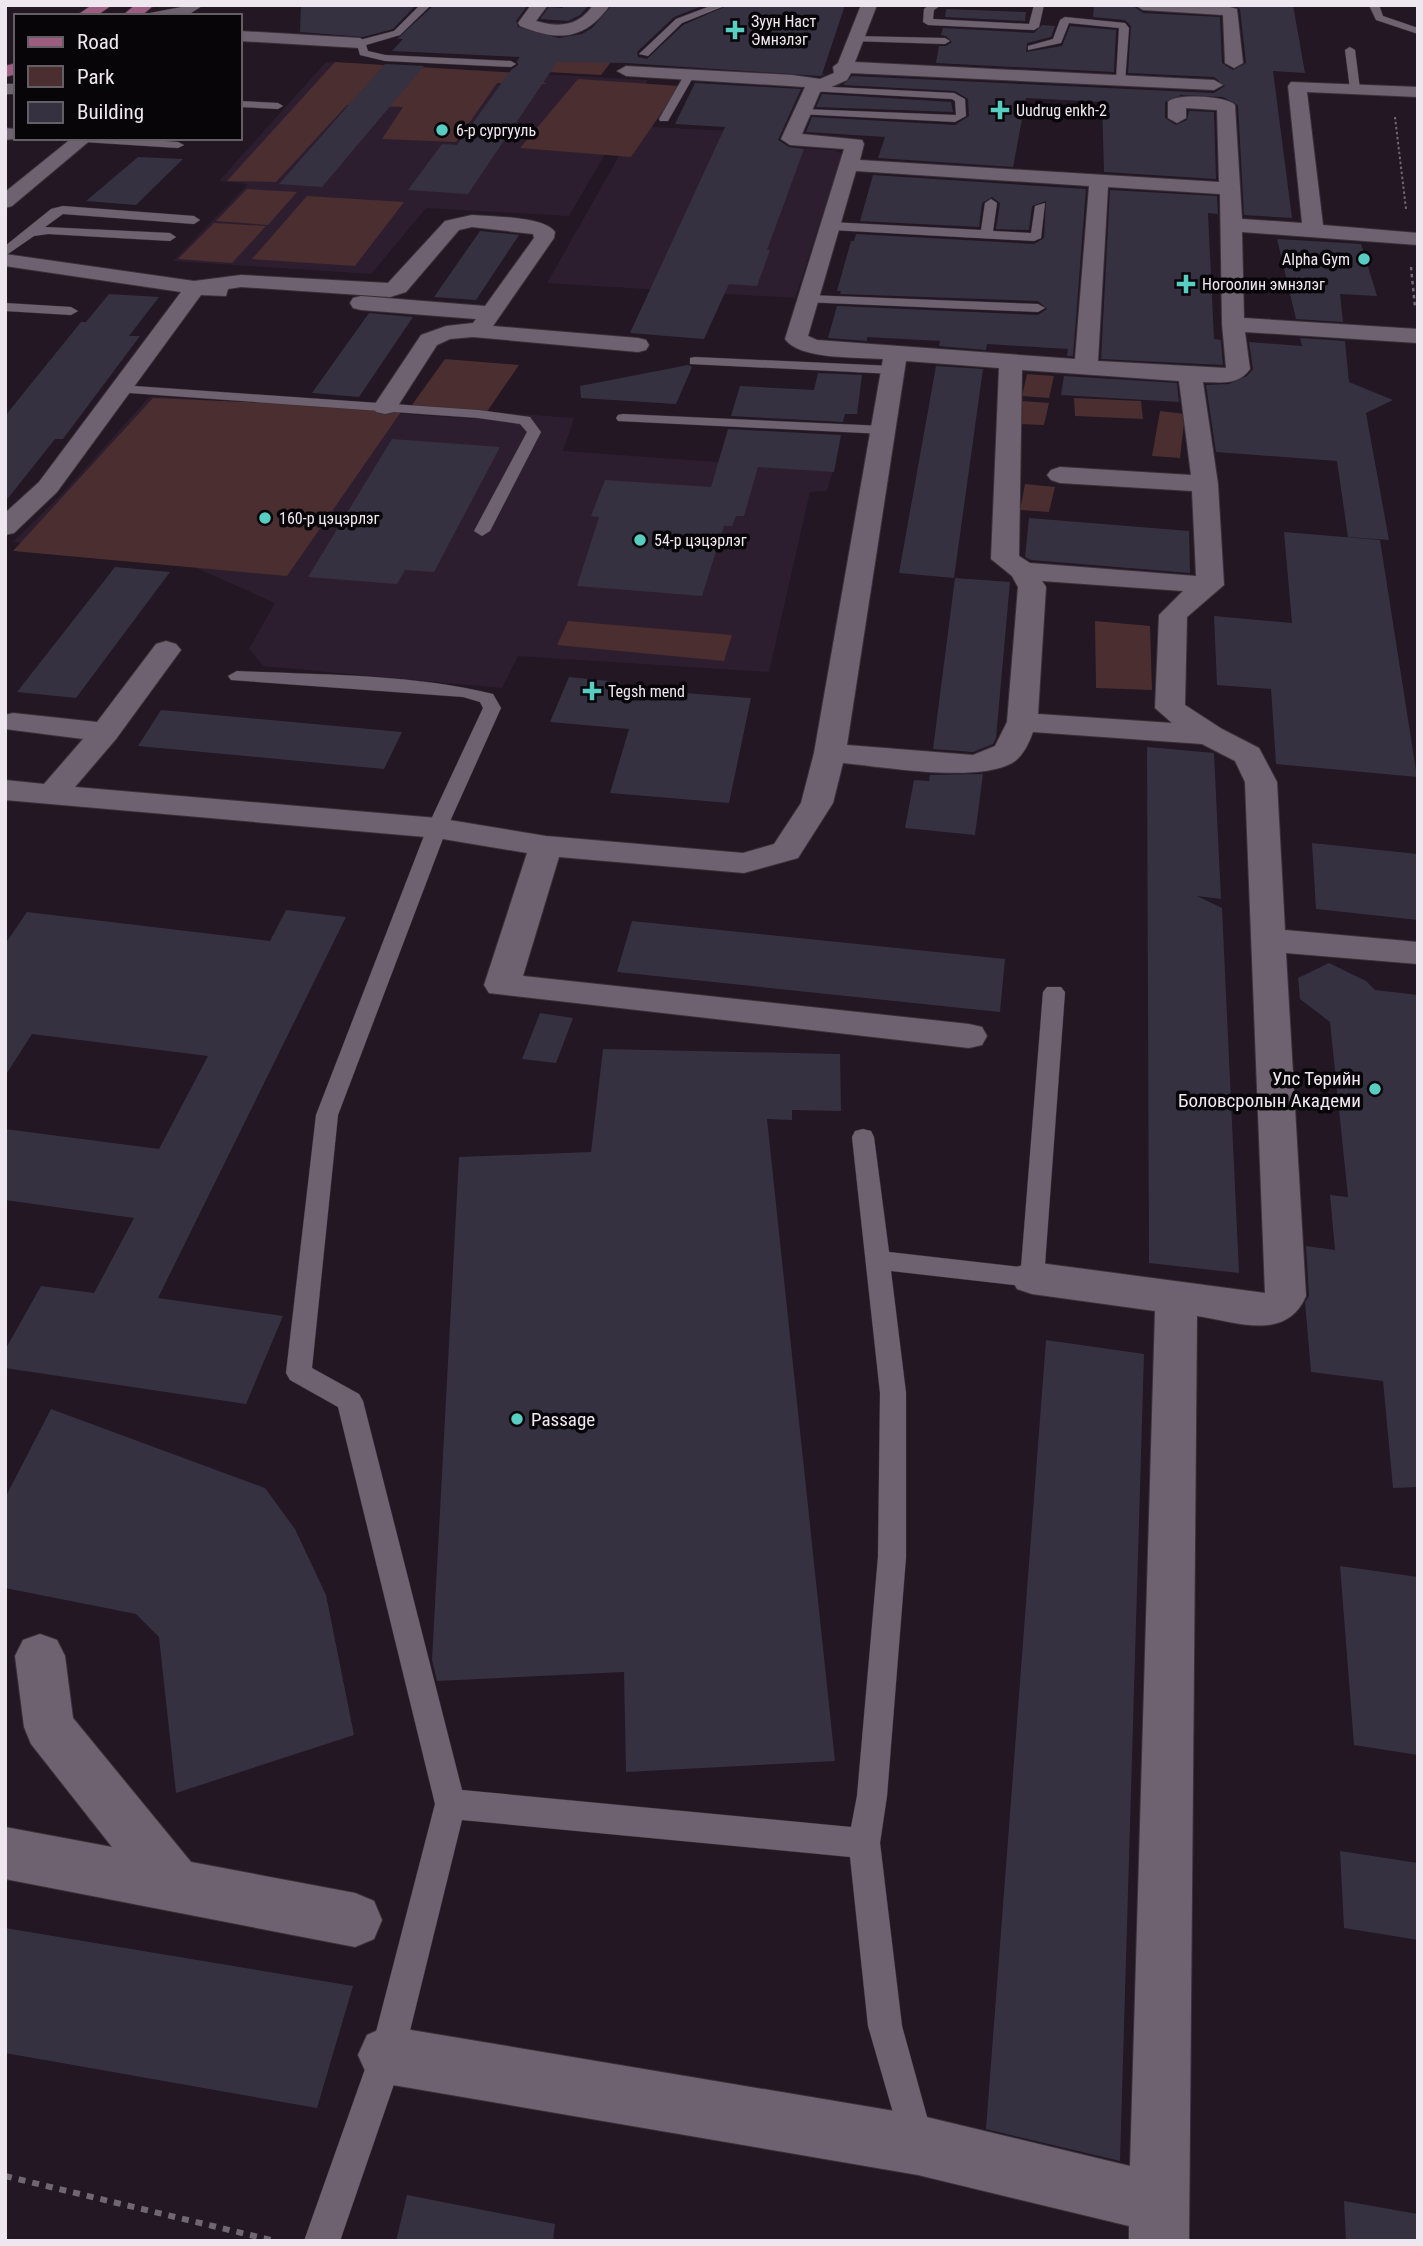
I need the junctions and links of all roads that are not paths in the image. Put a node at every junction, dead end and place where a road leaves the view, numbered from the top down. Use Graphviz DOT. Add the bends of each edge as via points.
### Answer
graph roads {
  1 [pos="104,5"];
  2 [pos="426,5"];
  3 [pos="540,5"];
  4 [pos="602,5"];
  5 [pos="722,5"];
  6 [pos="869,5"];
  7 [pos="936,5"];
  8 [pos="1143,5"];
  9 [pos="1374,5"];
  10 [pos="197,6"];
  11 [pos="1028,6"];
  12 [pos="1039,6"];
  13 [pos="88,14"];
  14 [pos="156,14"];
  15 [pos="1418,30"];
  16 [pos="242,36"];
  17 [pos="855,39"];
  18 [pos="945,41"];
  19 [pos="360,43"];
  20 [pos="1032,48"];
  21 [pos="1350,50"];
  22 [pos="644,54"];
  23 [pos="1234,63"];
  24 [pos="512,65"];
  25 [pos="842,67"];
  26 [pos="626,71"];
  27 [pos="690,74"];
  28 [pos="1121,80"];
  29 [pos="1214,85"];
  30 [pos="819,87"];
  31 [pos="1355,89"];
  32 [pos="1418,92"];
  33 [pos="242,104"];
  34 [pos="278,106"];
  35 [pos="802,112"];
  36 [pos="1177,118"];
  37 [pos="664,119"];
  38 [pos="83,140"];
  39 [pos="100,140"];
  40 [pos="178,145"];
  41 [pos="858,151"];
  42 [pos="1065,157"];
  43 [pos="1064,178"];
  44 [pos="1100,180"];
  45 [pos="1229,189"];
  46 [pos="5,202"];
  47 [pos="991,203"];
  48 [pos="1041,206"];
  49 [pos="194,220"];
  50 [pos="1232,225"];
  51 [pos="831,226"];
  52 [pos="1313,230"];
  53 [pos="30,233"];
  54 [pos="985,235"];
  55 [pos="170,237"];
  56 [pos="1413,239"];
  57 [pos="5,253"];
  58 [pos="5,260"];
  59 [pos="196,287"];
  60 [pos="808,299"];
  61 [pos="5,307"];
  62 [pos="1038,308"];
  63 [pos="71,311"];
  64 [pos="485,321"];
  65 [pos="1233,324"];
  66 [pos="1418,337"];
  67 [pos="638,345"];
  68 [pos="695,361"];
  69 [pos="895,361"];
  70 [pos="1011,361"];
  71 [pos="1086,367"];
  72 [pos="1190,375"];
  73 [pos="120,389"];
  74 [pos="385,407"];
  75 [pos="623,418"];
  76 [pos="884,430"];
  77 [pos="1060,475"];
  78 [pos="1205,484"];
  79 [pos="5,527"];
  80 [pos="482,531"];
  81 [pos="1023,571"];
  82 [pos="1210,585"];
  83 [pos="166,650"];
  84 [pos="237,676"];
  85 [pos="1022,722"];
  86 [pos="8,724"];
  87 [pos="105,732"];
  88 [pos="1211,736"];
  89 [pos="830,753"];
  90 [pos="5,790"];
  91 [pos="52,794"];
  92 [pos="437,828"];
  93 [pos="546,846"];
  94 [pos="1268,940"];
  95 [pos="1418,953"];
  96 [pos="1054,992"];
  97 [pos="969,1036"];
  98 [pos="863,1137"];
  99 [pos="877,1260"];
  100 [pos="1032,1278"];
  101 [pos="1176,1297"];
  102 [pos="40,1656"];
  103 [pos="450,1804"];
  104 [pos="864,1843"];
  105 [pos="5,1853"];
  106 [pos="173,1884"];
  107 [pos="355,1920"];
  108 [pos="387,2055"];
  109 [pos="918,2145"];
  110 [pos="1159,2222"];
  111 [pos="322,2241"];
  1 -- 13 [label="main road"];
  2 -- 19 [label="lane" via="397,33"];
  3 -- 4 [label="street" via="526,23 539,28 579,29"];
  5 -- 22 [label="lane" via="679,21"];
  6 -- 17 [label="street"];
  7 -- 12 [label="lane" via="929,9 928,22 1029,27 1034,27"];
  8 -- 23 [label="street" via="1231,12"];
  9 -- 15 [label="lane" via="1379,18"];
  10 -- 14 [label="lane"];
  11 -- 12 [label="lane"];
  16 -- 19 [label="street"];
  17 -- 18 [label="lane"];
  17 -- 25 [label="street"];
  19 -- 24 [label="lane" via="364,53 385,58"];
  20 -- 28 [label="lane" via="1057,41 1065,20 1122,25"];
  21 -- 31 [label="lane"];
  25 -- 28 [label="street"];
  25 -- 30 [label="street" via="841,76"];
  26 -- 27 [label="street"];
  27 -- 30 [label="street" via="792,80"];
  27 -- 37 [label="lane"];
  28 -- 29 [label="street"];
  30 -- 35 [label="street"];
  30 -- 35 [label="lane" via="954,96 960,99 961,116"];
  31 -- 32 [label="street"];
  31 -- 52 [label="street" via="1297,86"];
  33 -- 34 [label="lane"];
  35 -- 41 [label="street" via="790,139"];
  36 -- 45 [label="street" via="1177,102 1226,105"];
  38 -- 46 [label="street"];
  39 -- 40 [label="lane"];
  41 -- 43 [label="street"];
  41 -- 51 [label="street"];
  42 -- 43 [label="street"];
  43 -- 44 [label="street"];
  44 -- 45 [label="street"];
  44 -- 71 [label="street"];
  45 -- 50 [label="street"];
  47 -- 54 [label="lane"];
  48 -- 54 [label="lane" via="1037,235"];
  49 -- 53 [label="lane" via="63,210"];
  50 -- 52 [label="street"];
  50 -- 65 [label="street"];
  51 -- 54 [label="lane"];
  51 -- 60 [label="street"];
  52 -- 56 [label="street"];
  53 -- 55 [label="lane" via="71,229"];
  53 -- 57 [label="lane"];
  58 -- 59 [label="street"];
  59 -- 64 [label="street"];
  59 -- 64 [label="street" via="241,281 390,290 398,287 452,225 472,221 545,232"];
  59 -- 73 [label="street"];
  60 -- 62 [label="lane"];
  60 -- 69 [label="street" via="796,339 801,343"];
  61 -- 63 [label="lane"];
  64 -- 67 [label="street" via="481,332 489,334"];
  64 -- 74 [label="street" via="429,340"];
  65 -- 66 [label="street"];
  65 -- 72 [label="street" via="1238,369 1232,376"];
  68 -- 69 [label="lane"];
  69 -- 70 [label="street"];
  69 -- 76 [label="street"];
  70 -- 71 [label="street"];
  70 -- 81 [label="street" via="1005,559"];
  71 -- 72 [label="street"];
  72 -- 78 [label="street"];
  73 -- 74 [label="lane"];
  73 -- 79 [label="street" via="48,487"];
  74 -- 80 [label="lane" via="525,420 534,432"];
  75 -- 76 [label="lane"];
  76 -- 89 [label="street"];
  77 -- 78 [label="street"];
  78 -- 82 [label="street"];
  81 -- 82 [label="street"];
  81 -- 85 [label="street" via="1032,587"];
  82 -- 88 [label="street" via="1173,615 1170,708"];
  83 -- 87 [label="street"];
  84 -- 92 [label="lane" via="345,681 486,698 492,708"];
  85 -- 88 [label="street"];
  85 -- 89 [label="street" via="1010,751 995,760 973,764"];
  86 -- 87 [label="street"];
  87 -- 91 [label="street"];
  88 -- 94 [label="street" via="1248,755 1261,782"];
  89 -- 93 [label="street" via="817,803 786,851 744,863"];
  90 -- 91 [label="street"];
  91 -- 92 [label="street"];
  92 -- 93 [label="street"];
  92 -- 103 [label="lane" via="327,1115 299,1373 350,1401"];
  93 -- 97 [label="street" via="502,985"];
  94 -- 95 [label="street"];
  94 -- 101 [label="street" via="1284,1302 1270,1310"];
  96 -- 100 [label="lane"];
  98 -- 99 [label="lane"];
  99 -- 100 [label="lane"];
  99 -- 104 [label="lane" via="893,1393 892,1557"];
  100 -- 101 [label="street"];
  101 -- 110 [label="street"];
  102 -- 106 [label="street" via="49,1727"];
  103 -- 104 [label="lane"];
  103 -- 108 [label="lane"];
  104 -- 109 [label="lane" via="886,2026"];
  105 -- 106 [label="street"];
  106 -- 107 [label="street"];
  108 -- 109 [label="street"];
  108 -- 111 [label="lane"];
  109 -- 110 [label="street"];
}
